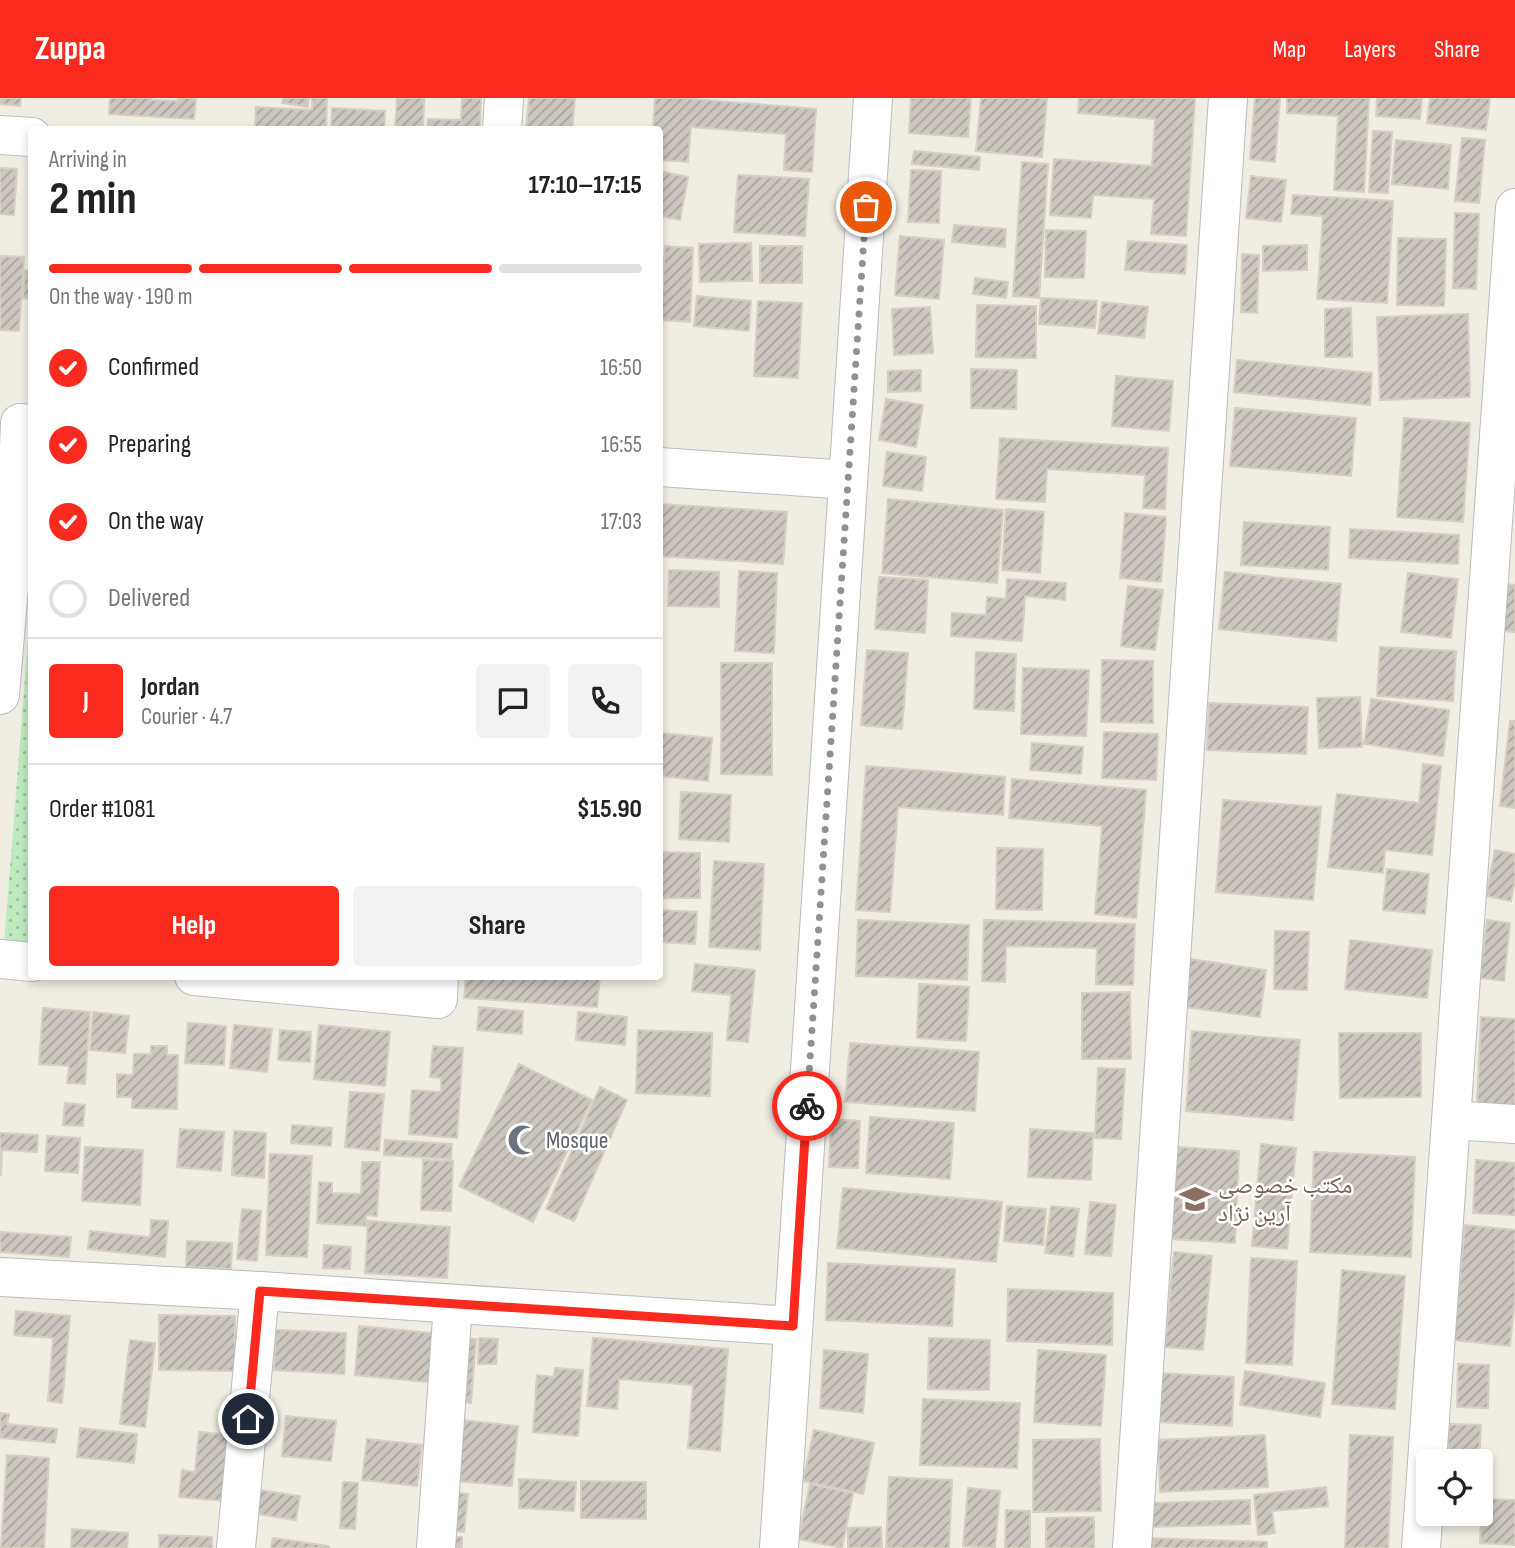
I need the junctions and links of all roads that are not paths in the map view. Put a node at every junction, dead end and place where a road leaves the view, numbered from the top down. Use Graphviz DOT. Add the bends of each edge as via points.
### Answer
graph roads {
  1 [pos="504,98"];
  2 [pos="873,98"];
  3 [pos="1227,98"];
  4 [pos="502,126"];
  5 [pos="0,135"];
  6 [pos="28,136"];
  7 [pos="1515,208"];
  8 [pos="28,424"];
  9 [pos="663,467"];
  10 [pos="848,481"];
  11 [pos="0,695"];
  12 [pos="0,959"];
  13 [pos="28,962"];
  14 [pos="236,980"];
  15 [pos="439,980"];
  16 [pos="1451,1120"];
  17 [pos="1515,1124"];
  18 [pos="0,1277"];
  19 [pos="260,1291"];
  20 [pos="453,1304"];
  21 [pos="793,1326"];
  22 [pos="236,1548"];
  23 [pos="436,1548"];
  24 [pos="779,1548"];
  25 [pos="1132,1548"];
  26 [pos="1421,1548"];
  1 -- 4 [label="street"];
  2 -- 10 [label="street"];
  3 -- 25 [label="street"];
  5 -- 6 [label="street"];
  7 -- 16 [label="street"];
  8 -- 11 [label="street" via="20,423"];
  9 -- 10 [label="street"];
  10 -- 21 [label="street"];
  12 -- 13 [label="street"];
  14 -- 15 [label="street" via="438,999"];
  16 -- 17 [label="street"];
  16 -- 26 [label="street"];
  18 -- 19 [label="street"];
  19 -- 20 [label="street"];
  19 -- 22 [label="street"];
  20 -- 21 [label="street"];
  20 -- 23 [label="street"];
  21 -- 24 [label="street"];
}
